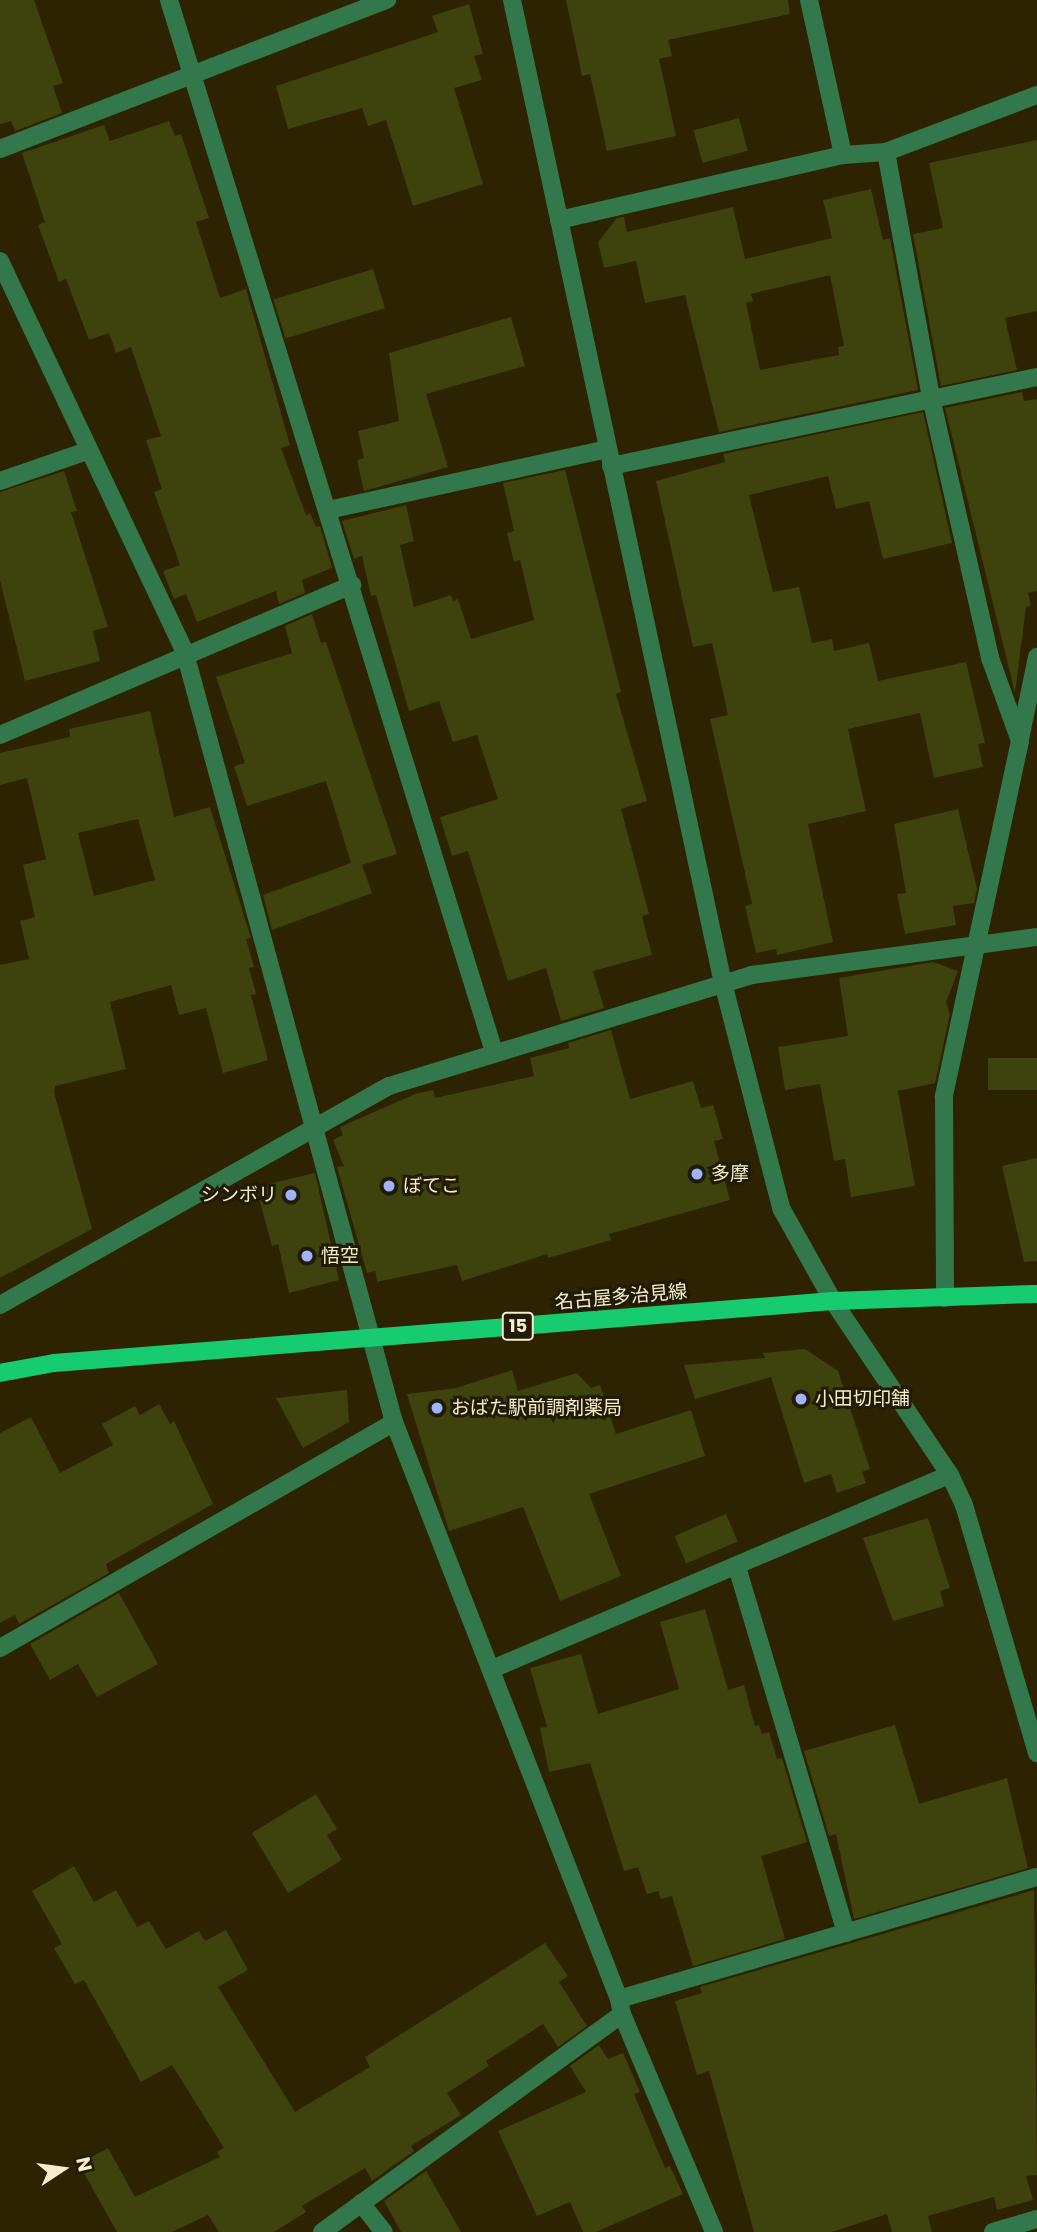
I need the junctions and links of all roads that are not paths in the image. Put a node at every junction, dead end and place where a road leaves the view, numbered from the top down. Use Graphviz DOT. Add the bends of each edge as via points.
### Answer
graph roads {
  1 [pos="169,0"];
  2 [pos="387,0"];
  3 [pos="512,0"];
  4 [pos="809,0"];
  5 [pos="191,75"];
  6 [pos="1037,95"];
  7 [pos="0,149"];
  8 [pos="886,152"];
  9 [pos="843,155"];
  10 [pos="559,220"];
  11 [pos="0,261"];
  12 [pos="1037,377"];
  13 [pos="932,402"];
  14 [pos="87,451"];
  15 [pos="609,458"];
  16 [pos="0,481"];
  17 [pos="328,510"];
  18 [pos="352,585"];
  19 [pos="185,653"];
  20 [pos="1037,657"];
  21 [pos="0,735"];
  22 [pos="1020,741"];
  23 [pos="1037,937"];
  24 [pos="976,945"];
  25 [pos="723,983"];
  26 [pos="494,1052"];
  27 [pos="316,1126"];
  28 [pos="1037,1294"];
  29 [pos="944,1298"];
  30 [pos="833,1301"];
  31 [pos="0,1305"];
  32 [pos="372,1337"];
  33 [pos="0,1373"];
  34 [pos="394,1422"];
  35 [pos="950,1475"];
  36 [pos="737,1567"];
  37 [pos="0,1648"];
  38 [pos="492,1669"];
  39 [pos="1037,1753"];
  40 [pos="1037,1877"];
  41 [pos="846,1933"];
  42 [pos="621,2007"];
  43 [pos="361,2203"];
  44 [pos="1037,2219"];
  45 [pos="322,2232"];
  46 [pos="384,2232"];
  47 [pos="714,2232"];
  48 [pos="993,2232"];
  1 -- 5 [label="street"];
  2 -- 5 [label="street"];
  3 -- 10 [label="street"];
  4 -- 9 [label="street"];
  5 -- 7 [label="street"];
  5 -- 17 [label="street"];
  6 -- 8 [label="street"];
  8 -- 9 [label="street"];
  8 -- 13 [label="street"];
  9 -- 10 [label="street"];
  10 -- 15 [label="street"];
  11 -- 14 [label="street"];
  12 -- 13 [label="street"];
  13 -- 15 [label="street"];
  13 -- 22 [label="street" via="990,658"];
  14 -- 16 [label="street"];
  14 -- 19 [label="street"];
  15 -- 17 [label="street"];
  15 -- 25 [label="street"];
  17 -- 18 [label="street"];
  18 -- 19 [label="street"];
  18 -- 26 [label="street"];
  19 -- 21 [label="street"];
  19 -- 27 [label="street"];
  20 -- 22 [label="street"];
  22 -- 24 [label="street"];
  23 -- 24 [label="street"];
  24 -- 25 [label="street" via="752,975"];
  24 -- 29 [label="street" via="944,1097"];
  25 -- 26 [label="street"];
  25 -- 30 [label="street" via="781,1208"];
  26 -- 27 [label="street" via="389,1086"];
  27 -- 31 [label="street"];
  27 -- 32 [label="street"];
  28 -- 29 [label="main road, 名古屋多治見線 / 15"];
  29 -- 30 [label="main road, 名古屋多治見線 / 15"];
  30 -- 32 [label="main road, 名古屋多治見線 / 15"];
  30 -- 35 [label="street"];
  32 -- 33 [label="main road, 名古屋多治見線 / 15" via="54,1363"];
  32 -- 34 [label="street"];
  34 -- 37 [label="street"];
  34 -- 38 [label="street"];
  35 -- 36 [label="street"];
  35 -- 39 [label="street" via="987,1575"];
  36 -- 38 [label="street"];
  36 -- 41 [label="street"];
  38 -- 42 [label="street"];
  40 -- 41 [label="street"];
  41 -- 42 [label="street"];
  42 -- 43 [label="street"];
  42 -- 47 [label="street"];
  43 -- 45 [label="street"];
  43 -- 46 [label="street"];
  44 -- 48 [label="street"];
}
